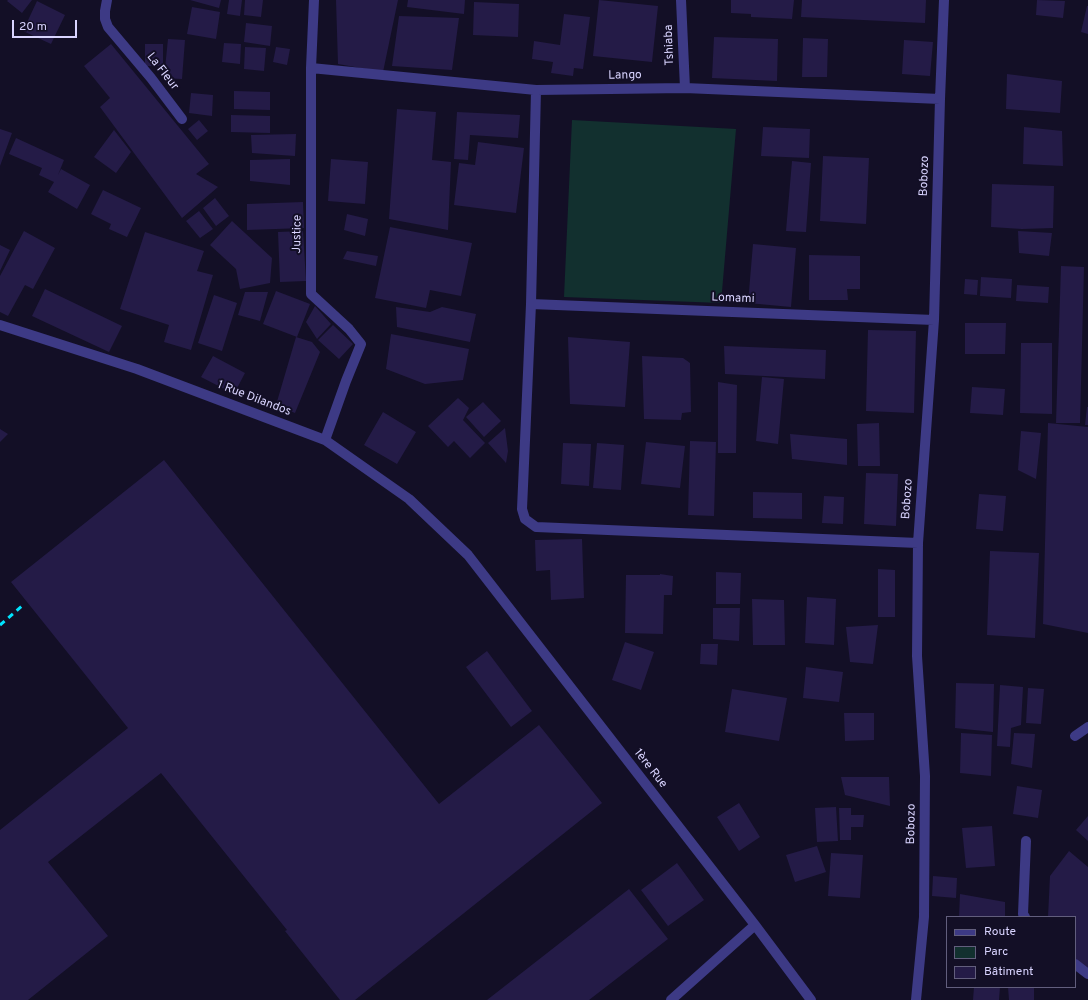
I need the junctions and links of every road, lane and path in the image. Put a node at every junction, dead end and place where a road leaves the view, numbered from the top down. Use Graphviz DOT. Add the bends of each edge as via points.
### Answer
graph roads {
  1 [pos="107,0"];
  2 [pos="314,0"];
  3 [pos="682,0"];
  4 [pos="944,0"];
  5 [pos="311,68"];
  6 [pos="685,88"];
  7 [pos="536,90"];
  8 [pos="940,99"];
  9 [pos="182,119"];
  10 [pos="531,304"];
  11 [pos="934,320"];
  12 [pos="0,325"];
  13 [pos="325,440"];
  14 [pos="918,543"];
  15 [pos="468,555"];
  16 [pos="1088,727"];
  17 [pos="1075,736"];
  18 [pos="1026,841"];
  19 [pos="1024,916"];
  20 [pos="755,925"];
  21 [pos="1076,965"];
  22 [pos="1088,974"];
  23 [pos="671,1000"];
  24 [pos="811,1000"];
  25 [pos="916,1000"];
  1 -- 9 [label="street, La Fleur" via="105,19 108,27"];
  2 -- 5 [label="street, Justice"];
  3 -- 6 [label="street, Tshiaba"];
  4 -- 8 [label="street, Bobozo"];
  5 -- 7 [label="street, Lango"];
  5 -- 13 [label="street, Justice" via="311,294 350,328 361,344"];
  6 -- 7 [label="street, Lango"];
  6 -- 8 [label="street, Lango"];
  7 -- 10 [label="street"];
  8 -- 11 [label="street, Bobozo"];
  10 -- 11 [label="street, Lomami"];
  10 -- 14 [label="street" via="522,509 525,519 536,527"];
  11 -- 14 [label="street, Bobozo"];
  12 -- 13 [label="street, 1 Rue Dilandos" via="137,369"];
  13 -- 15 [label="street, 1 Rue Dilandos" via="409,498"];
  14 -- 25 [label="street, Bobozo" via="916,656 925,776 924,917"];
  15 -- 20 [label="street, 1ère Rue"];
  16 -- 17 [label="street"];
  18 -- 19 [label="street"];
  20 -- 23 [label="street"];
  20 -- 24 [label="street, 1ère Rue"];
  21 -- 22 [label="street"];
}
